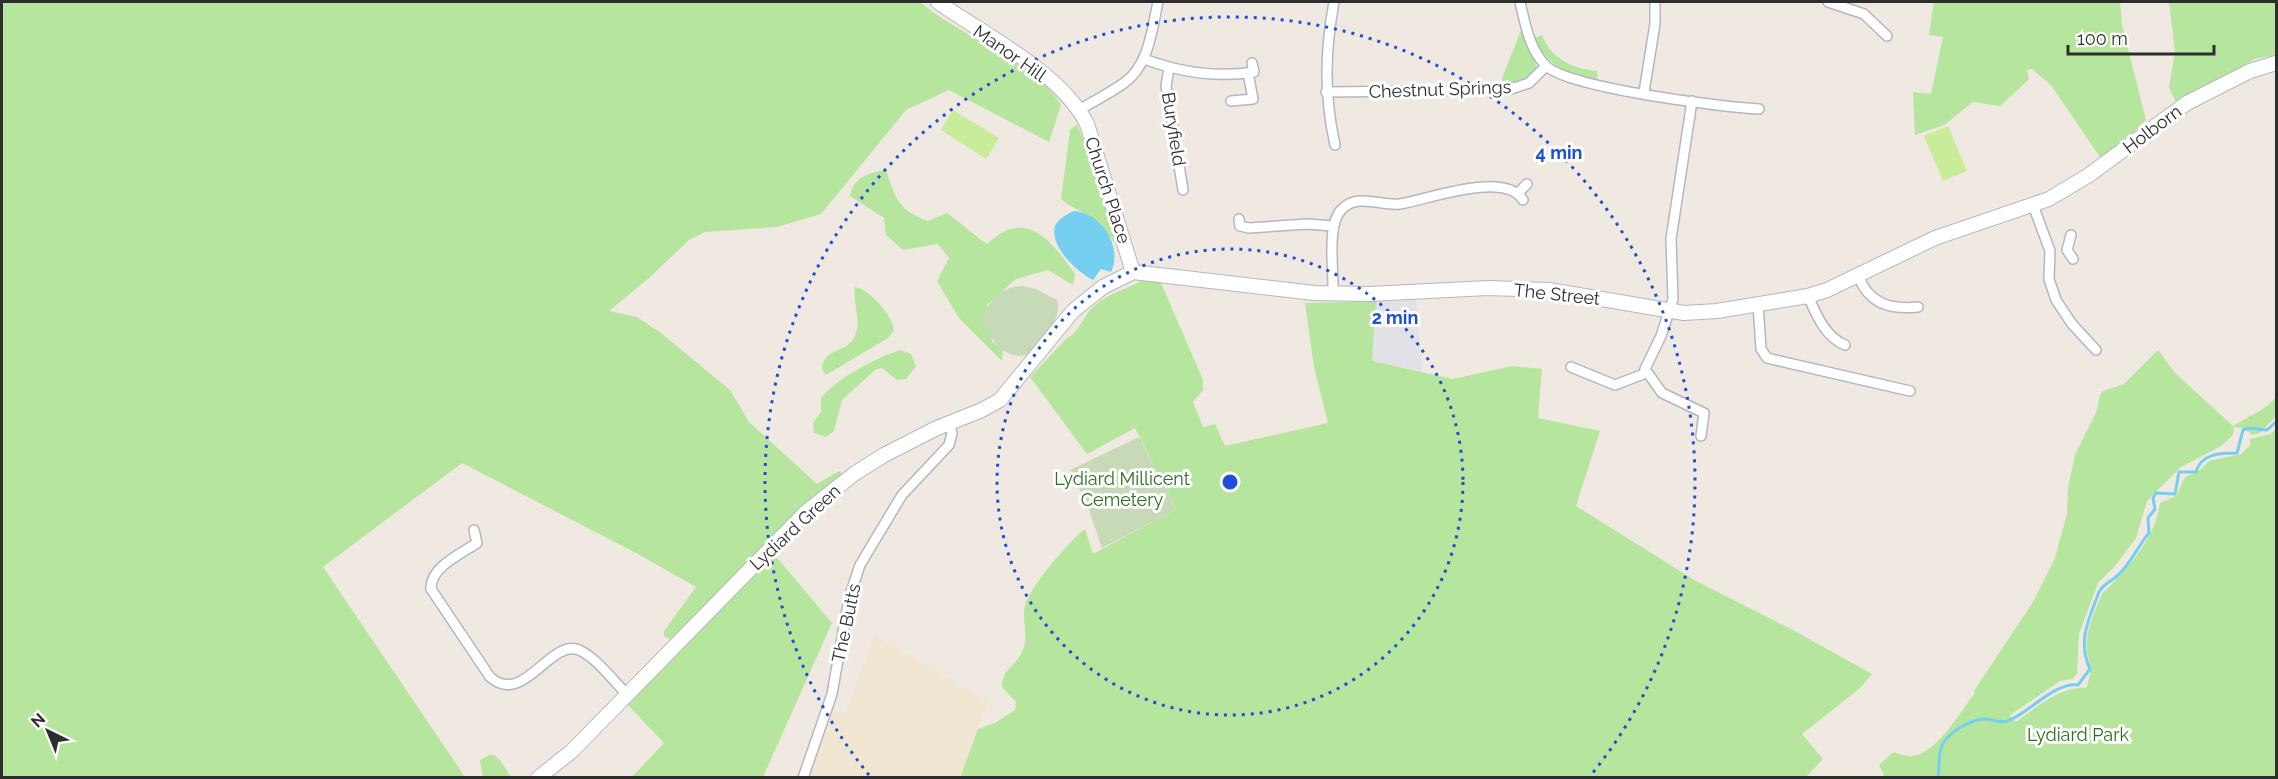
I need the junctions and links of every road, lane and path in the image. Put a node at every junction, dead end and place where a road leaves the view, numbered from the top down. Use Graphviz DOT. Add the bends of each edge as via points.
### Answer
graph roads {
  1 [pos="938,2"];
  2 [pos="1158,2"];
  3 [pos="1334,2"];
  4 [pos="1520,2"];
  5 [pos="1655,2"];
  6 [pos="1828,2"];
  7 [pos="1887,36"];
  8 [pos="1144,58"];
  9 [pos="1252,63"];
  10 [pos="2277,63"];
  11 [pos="1546,66"];
  12 [pos="1169,68"];
  13 [pos="1248,73"];
  14 [pos="1326,92"];
  15 [pos="1644,92"];
  16 [pos="1231,101"];
  17 [pos="1692,101"];
  18 [pos="1759,109"];
  19 [pos="1079,110"];
  20 [pos="1335,145"];
  21 [pos="1527,184"];
  22 [pos="1183,190"];
  23 [pos="2033,206"];
  24 [pos="1239,219"];
  25 [pos="1333,226"];
  26 [pos="2071,235"];
  27 [pos="2067,250"];
  28 [pos="2050,251"];
  29 [pos="2073,259"];
  30 [pos="1133,272"];
  31 [pos="1858,275"];
  32 [pos="1333,294"];
  33 [pos="1808,296"];
  34 [pos="1758,304"];
  35 [pos="1918,307"];
  36 [pos="1669,312"];
  37 [pos="1845,345"];
  38 [pos="2096,350"];
  39 [pos="1571,367"];
  40 [pos="1646,373"];
  41 [pos="1910,391"];
  42 [pos="949,423"];
  43 [pos="1701,436"];
  44 [pos="474,531"];
  45 [pos="477,543"];
  46 [pos="486,548"];
  47 [pos="503,685"];
  48 [pos="627,694"];
  49 [pos="501,696"];
  50 [pos="538,777"];
  51 [pos="803,777"];
  1 -- 19 [label="street, Manor Hill" via="1040,73"];
  2 -- 8 [label="street"];
  3 -- 14 [label="street" via="1325,61"];
  4 -- 11 [label="street" via="1532,44"];
  5 -- 15 [label="street"];
  6 -- 7 [label="street" via="1870,17"];
  8 -- 12 [label="street, Buryfield"];
  8 -- 19 [label="street" via="1124,83"];
  9 -- 13 [label="street" via="1254,72"];
  10 -- 23 [label="street, Holborn" via="2250,71 2187,103 2089,175"];
  11 -- 14 [label="street, Chestnut Springs" via="1530,83 1508,90"];
  11 -- 15 [label="street" via="1590,84"];
  12 -- 13 [label="street, Buryfield" via="1215,74"];
  12 -- 22 [label="street, Buryfield" via="1166,86"];
  13 -- 16 [label="street" via="1253,99"];
  14 -- 20 [label="street"];
  15 -- 17 [label="street"];
  17 -- 18 [label="street"];
  17 -- 36 [label="street" via="1671,239 1674,292"];
  19 -- 30 [label="street, Church Place" via="1094,145"];
  21 -- 25 [label="street" via="1520,196 1506,189 1456,189 1398,204 1356,201 1342,209"];
  23 -- 28 [label="street"];
  23 -- 31 [label="street, The Street" via="1935,238"];
  24 -- 25 [label="street" via="1240,226 1249,228"];
  25 -- 32 [label="street"];
  26 -- 27 [label="street"];
  27 -- 28 [label="street"];
  27 -- 29 [label="street"];
  28 -- 38 [label="street" via="2049,279 2056,300"];
  30 -- 32 [label="street, The Street" via="1274,291"];
  30 -- 42 [label="street, Lydiard Green" via="1103,287 1073,311 1000,400"];
  31 -- 33 [label="street, The Street"];
  31 -- 35 [label="street" via="1866,293 1877,302"];
  32 -- 36 [label="street, The Street" via="1488,288 1549,290"];
  33 -- 34 [label="street, The Street"];
  33 -- 37 [label="street" via="1821,322"];
  34 -- 36 [label="street, The Street" via="1717,311"];
  34 -- 41 [label="street" via="1761,349 1767,358"];
  36 -- 40 [label="street" via="1658,344 1645,364"];
  39 -- 40 [label="street" via="1615,385"];
  40 -- 43 [label="street" via="1662,393 1705,414"];
  42 -- 48 [label="street, Lydiard Green" via="871,463 806,512"];
  42 -- 51 [label="street, The Butts" via="949,444 902,495 860,565 849,598 832,694"];
  44 -- 45 [label="street"];
  45 -- 46 [label="street"];
  45 -- 47 [label="street" via="437,571 431,590 487,674"];
  47 -- 48 [label="street" via="518,682 562,652 574,649 587,655"];
  47 -- 49 [label="street"];
  48 -- 50 [label="street, Lydiard Green" via="572,751"];
}
